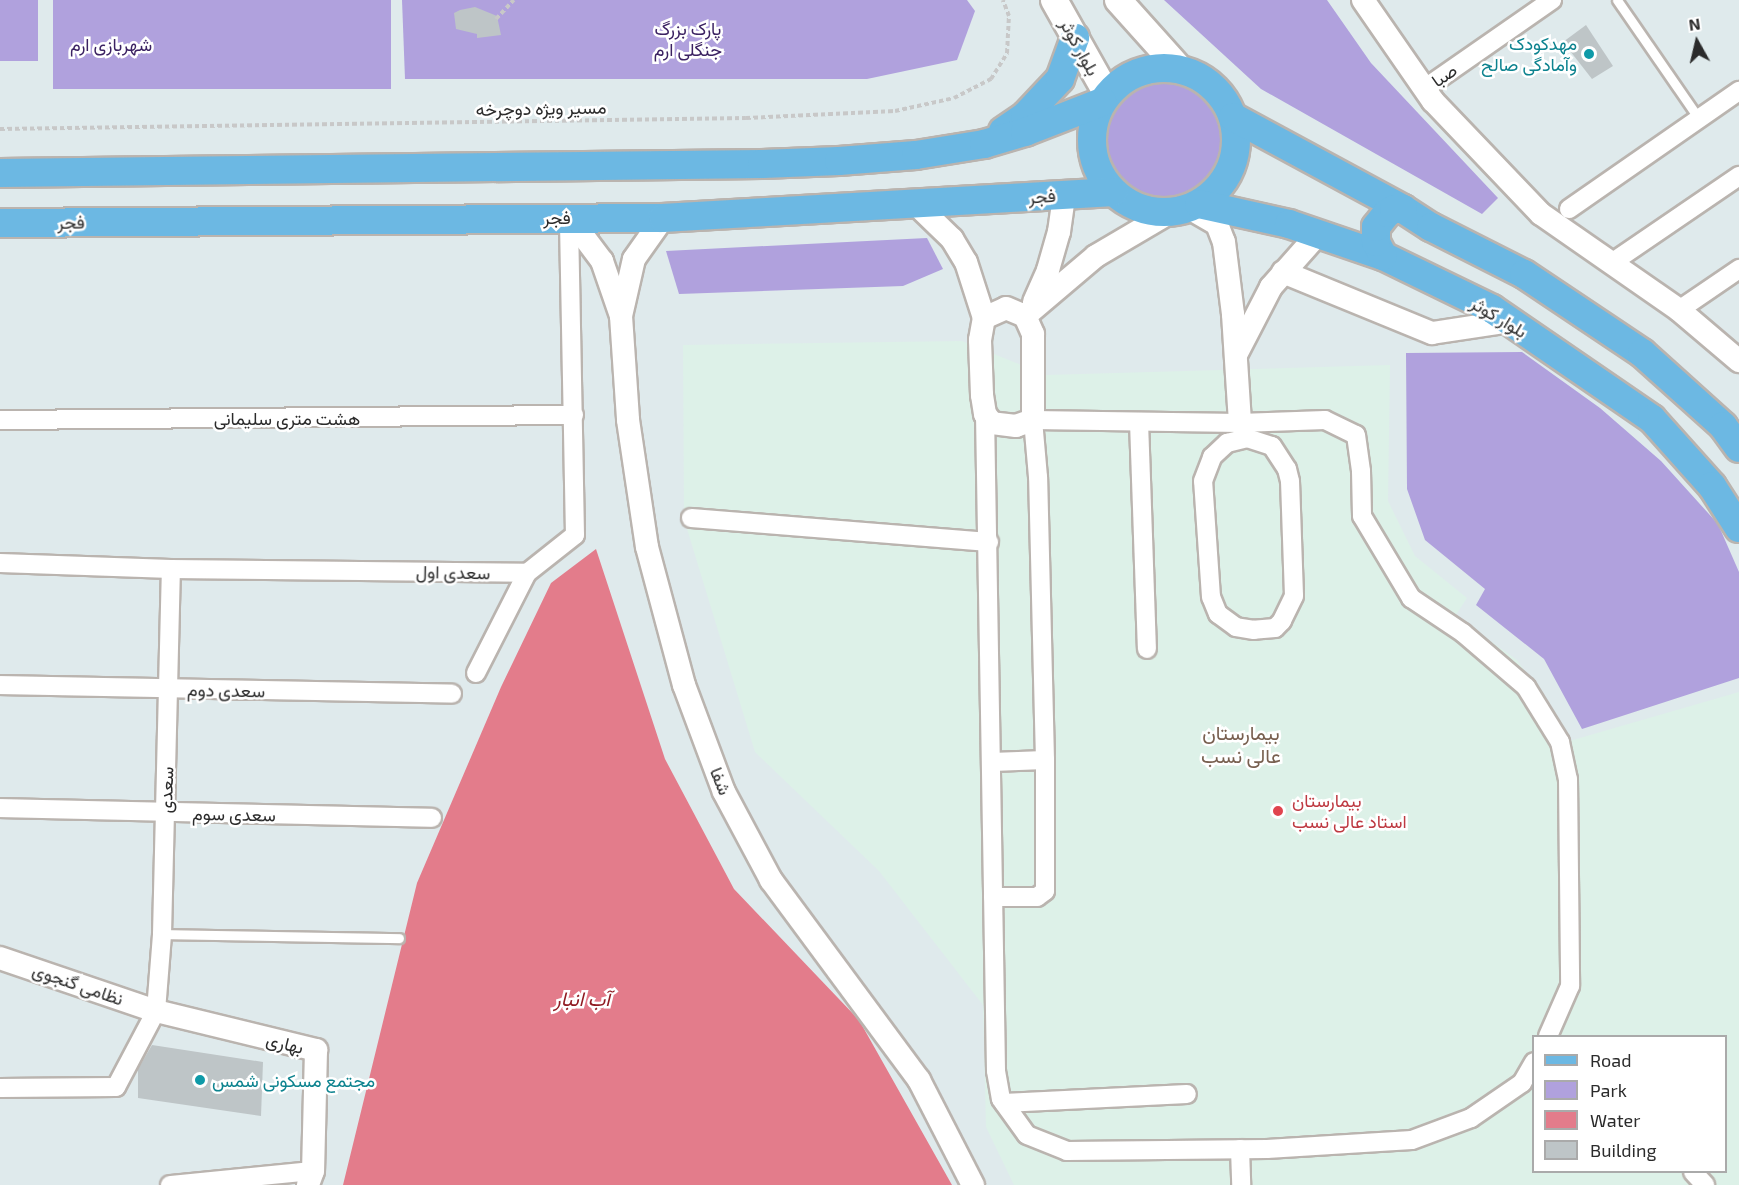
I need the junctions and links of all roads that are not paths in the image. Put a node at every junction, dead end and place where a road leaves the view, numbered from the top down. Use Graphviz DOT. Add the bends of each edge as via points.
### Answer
graph roads {
  1 [pos="1054,0"];
  2 [pos="1118,0"];
  3 [pos="1363,0"];
  4 [pos="1552,0"];
  5 [pos="1617,0"];
  6 [pos="1075,39"];
  7 [pos="1180,69"];
  8 [pos="1424,89"];
  9 [pos="1739,91"];
  10 [pos="1104,98"];
  11 [pos="1233,117"];
  12 [pos="1699,119"];
  13 [pos="984,144"];
  14 [pos="0,173"];
  15 [pos="1739,176"];
  16 [pos="1113,192"];
  17 [pos="1064,195"];
  18 [pos="916,205"];
  19 [pos="1186,208"];
  20 [pos="1403,209"];
  21 [pos="1569,209"];
  22 [pos="569,217"];
  23 [pos="663,218"];
  24 [pos="0,223"];
  25 [pos="1319,233"];
  26 [pos="1383,256"];
  27 [pos="1613,261"];
  28 [pos="1739,269"];
  29 [pos="1283,272"];
  30 [pos="1679,310"];
  31 [pos="621,316"];
  32 [pos="1025,316"];
  33 [pos="984,318"];
  34 [pos="1510,321"];
  35 [pos="1235,358"];
  36 [pos="1739,361"];
  37 [pos="985,414"];
  38 [pos="574,415"];
  39 [pos="0,420"];
  40 [pos="1033,420"];
  41 [pos="1139,422"];
  42 [pos="1240,423"];
  43 [pos="1227,443"];
  44 [pos="1272,446"];
  45 [pos="1739,448"];
  46 [pos="691,518"];
  47 [pos="1739,528"];
  48 [pos="989,542"];
  49 [pos="0,563"];
  50 [pos="171,569"];
  51 [pos="527,573"];
  52 [pos="1147,649"];
  53 [pos="476,673"];
  54 [pos="0,685"];
  55 [pos="170,689"];
  56 [pos="452,694"];
  57 [pos="1045,760"];
  58 [pos="992,762"];
  59 [pos="0,808"];
  60 [pos="165,812"];
  61 [pos="432,818"];
  62 [pos="993,897"];
  63 [pos="162,934"];
  64 [pos="399,938"];
  65 [pos="0,958"];
  66 [pos="156,1011"];
  67 [pos="1556,1032"];
  68 [pos="1532,1064"];
  69 [pos="0,1088"];
  70 [pos="1187,1094"];
  71 [pos="1004,1103"];
  72 [pos="1240,1149"];
  73 [pos="1694,1173"];
  74 [pos="310,1178"];
  75 [pos="170,1185"];
  76 [pos="974,1185"];
  77 [pos="1241,1185"];
  78 [pos="1705,1185"];
  1 -- 6 [label="main road, بلوار کوثر"];
  2 -- 7 [label="main road"];
  3 -- 8 [label="street"];
  4 -- 8 [label="street, صبا"];
  5 -- 12 [label="lane"];
  6 -- 10 [label="main road, بلوار کوثر"];
  6 -- 13 [label="main road" via="1060,79 1026,116"];
  7 -- 10 [label="main road" via="1140,71"];
  7 -- 11 [label="main road" via="1203,78"];
  8 -- 27 [label="street" via="1541,214"];
  9 -- 12 [label="street"];
  10 -- 13 [label="main road" via="1025,132"];
  10 -- 16 [label="main road" via="1092,124 1091,149 1098,172"];
  11 -- 19 [label="main road" via="1237,137 1231,166 1215,192"];
  11 -- 20 [label="main road"];
  12 -- 21 [label="street"];
  13 -- 14 [label="main road" via="916,155 762,164"];
  15 -- 27 [label="street"];
  16 -- 17 [label="main road, فجر"];
  16 -- 19 [label="main road" via="1129,204 1149,211"];
  17 -- 18 [label="main road, فجر"];
  17 -- 32 [label="street" via="1048,270"];
  18 -- 23 [label="main road, فجر"];
  18 -- 33 [label="street" via="952,239 966,262"];
  19 -- 25 [label="main road, بلوار کوثر"];
  19 -- 32 [label="street" via="1096,256"];
  19 -- 35 [label="street" via="1217,224 1224,242"];
  20 -- 26 [label="main road" via="1387,213 1377,227 1376,242"];
  20 -- 45 [label="main road" via="1524,274 1642,352 1723,426"];
  22 -- 23 [label="main road, فجر"];
  22 -- 24 [label="main road, فجر"];
  22 -- 31 [label="street" via="602,261"];
  22 -- 38 [label="street"];
  23 -- 31 [label="street" via="634,259"];
  25 -- 26 [label="main road, بلوار کوثر"];
  25 -- 29 [label="street"];
  26 -- 34 [label="main road, بلوار کوثر"];
  27 -- 30 [label="street"];
  28 -- 30 [label="street"];
  29 -- 34 [label="street" via="1432,333"];
  29 -- 35 [label="street" via="1253,318"];
  30 -- 36 [label="street"];
  31 -- 76 [label="street, شفا" via="628,420 647,547 684,685 724,792 771,880 919,1080"];
  32 -- 33 [label="street" via="1006,308"];
  32 -- 40 [label="street" via="1033,334"];
  33 -- 37 [label="street" via="980,340"];
  34 -- 47 [label="main road, بلوار کوثر" via="1652,419 1712,486"];
  35 -- 42 [label="street"];
  37 -- 40 [label="street" via="992,423 1016,426"];
  37 -- 48 [label="street"];
  38 -- 39 [label="street, هشت متری سلیمانی"];
  38 -- 51 [label="street" via="575,535"];
  40 -- 41 [label="street"];
  40 -- 57 [label="street"];
  41 -- 42 [label="street"];
  41 -- 52 [label="street"];
  42 -- 43 [label="street"];
  42 -- 44 [label="street"];
  42 -- 67 [label="street" via="1325,420 1356,435 1362,516 1411,598 1463,633 1526,687 1560,742 1568,778 1570,986"];
  43 -- 44 [label="street" via="1247,438"];
  43 -- 44 [label="street" via="1212,457 1203,481 1211,597 1218,614 1236,627 1254,630 1275,628 1294,596 1290,481"];
  46 -- 48 [label="street"];
  48 -- 58 [label="street"];
  49 -- 50 [label="street, سعدی اول"];
  50 -- 51 [label="street, سعدی اول"];
  50 -- 55 [label="street, سعدی"];
  51 -- 53 [label="street"];
  54 -- 55 [label="street, سعدی دوم"];
  55 -- 56 [label="street, سعدی دوم"];
  55 -- 60 [label="street, سعدی"];
  57 -- 58 [label="street"];
  57 -- 62 [label="street" via="1045,891 1037,897"];
  58 -- 62 [label="street"];
  59 -- 60 [label="street, سعدی سوم"];
  60 -- 61 [label="street, سعدی سوم"];
  60 -- 63 [label="street, سعدی"];
  62 -- 71 [label="street" via="996,1071"];
  63 -- 64 [label="lane"];
  63 -- 66 [label="street, سعدی"];
  65 -- 66 [label="street, نظامی گنجوی"];
  66 -- 69 [label="street" via="116,1087"];
  66 -- 74 [label="street, بهاری" via="316,1050"];
  68 -- 72 [label="street" via="1521,1083 1471,1118 1412,1140"];
  70 -- 71 [label="street"];
  71 -- 72 [label="street" via="1027,1135 1067,1151"];
  72 -- 77 [label="street"];
  73 -- 78 [label="street"];
  74 -- 75 [label="street"];
}
